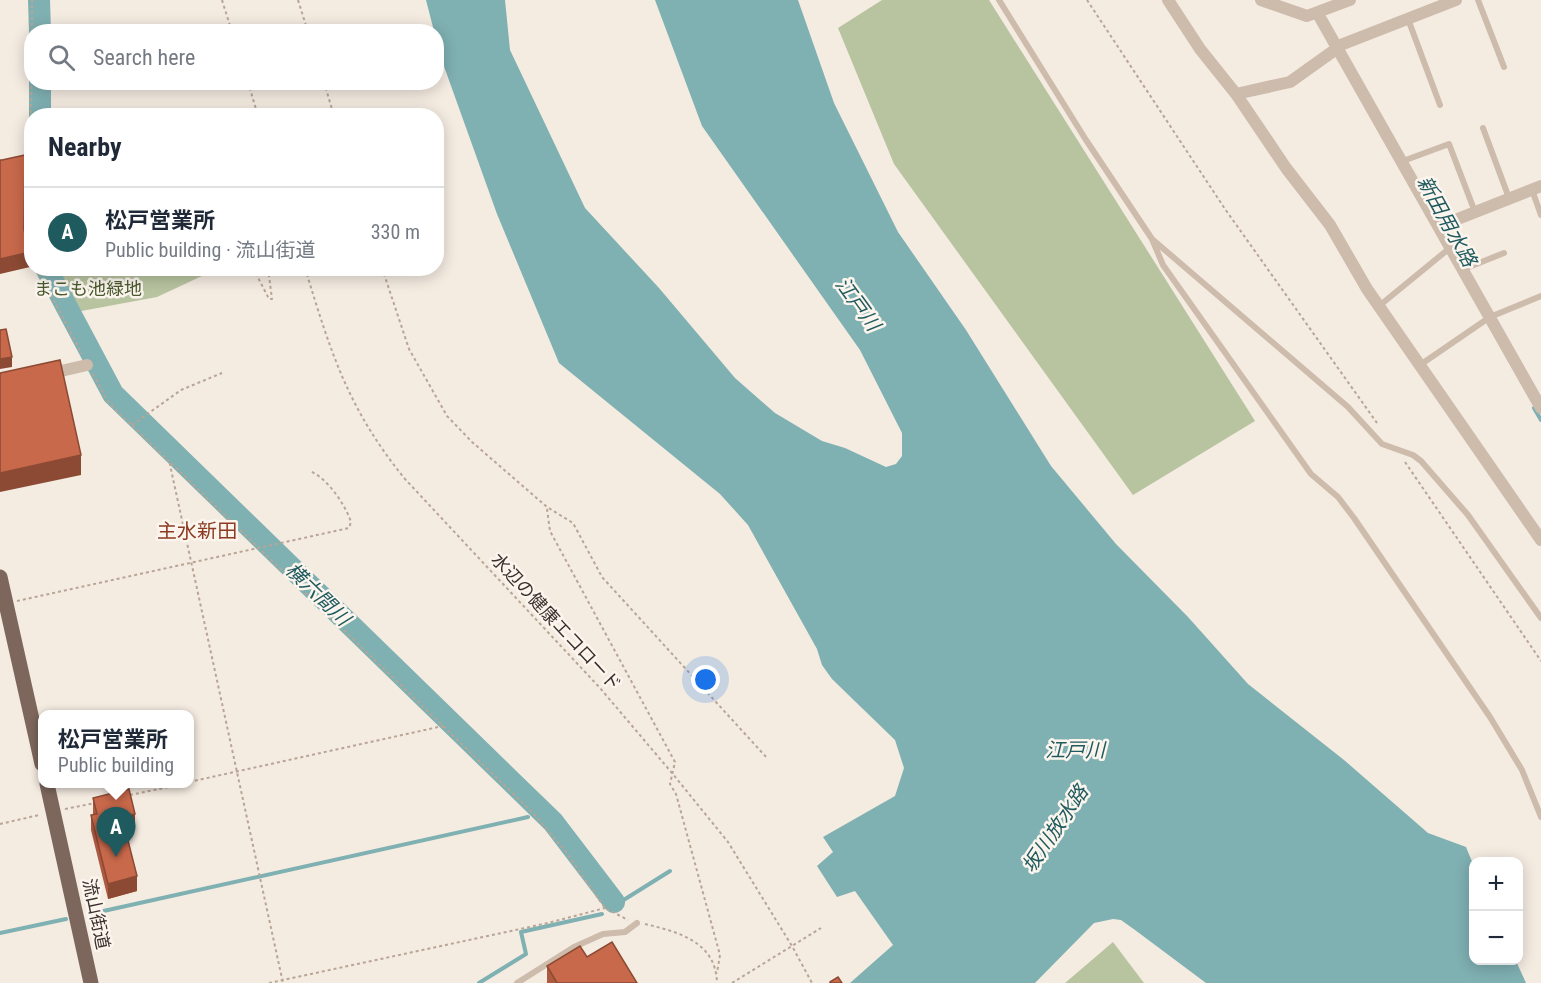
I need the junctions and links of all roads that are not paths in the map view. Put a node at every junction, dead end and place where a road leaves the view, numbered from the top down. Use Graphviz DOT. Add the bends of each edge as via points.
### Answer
graph roads {
  1 [pos="999,0"];
  2 [pos="1168,0"];
  3 [pos="1261,0"];
  4 [pos="1350,0"];
  5 [pos="1456,0"];
  6 [pos="1478,0"];
  7 [pos="1318,14"];
  8 [pos="1408,18"];
  9 [pos="1338,47"];
  10 [pos="1504,67"];
  11 [pos="1236,94"];
  12 [pos="1440,105"];
  13 [pos="1483,128"];
  14 [pos="1404,161"];
  15 [pos="24,162"];
  16 [pos="0,167"];
  17 [pos="1536,188"];
  18 [pos="1509,198"];
  19 [pos="1475,212"];
  20 [pos="1541,215"];
  21 [pos="1440,226"];
  22 [pos="1152,239"];
  23 [pos="1451,246"];
  24 [pos="1504,254"];
  25 [pos="1464,269"];
  26 [pos="1541,296"];
  27 [pos="1379,306"];
  28 [pos="1490,317"];
  29 [pos="87,365"];
  30 [pos="1419,365"];
  31 [pos="33,378"];
  32 [pos="1541,407"];
  33 [pos="1541,540"];
  34 [pos="0,577"];
  35 [pos="1541,618"];
  36 [pos="38,746"];
  37 [pos="48,788"];
  38 [pos="1541,817"];
  39 [pos="637,923"];
  40 [pos="91,983"];
  41 [pos="517,983"];
  1 -- 22 [label="lane"];
  2 -- 11 [label="street"];
  3 -- 7 [label="street" via="1307,16"];
  4 -- 7 [label="street"];
  5 -- 8 [label="street"];
  6 -- 10 [label="lane"];
  7 -- 9 [label="street"];
  8 -- 9 [label="street"];
  8 -- 12 [label="lane"];
  9 -- 11 [label="street" via="1290,82"];
  9 -- 14 [label="street"];
  11 -- 27 [label="street" via="1330,225"];
  13 -- 18 [label="lane"];
  14 -- 19 [label="lane" via="1449,144"];
  14 -- 21 [label="street"];
  15 -- 16 [label="street"];
  17 -- 18 [label="street"];
  17 -- 20 [label="lane"];
  18 -- 19 [label="street"];
  19 -- 21 [label="street"];
  21 -- 23 [label="street"];
  22 -- 35 [label="lane" via="1348,407 1382,444 1421,461 1468,515"];
  22 -- 38 [label="lane" via="1163,266 1282,435 1311,474 1347,508 1424,618 1522,770"];
  23 -- 25 [label="street"];
  23 -- 27 [label="lane"];
  24 -- 25 [label="lane"];
  25 -- 28 [label="street"];
  26 -- 28 [label="lane"];
  27 -- 30 [label="street"];
  28 -- 30 [label="lane"];
  28 -- 32 [label="street"];
  29 -- 31 [label="street"];
  30 -- 33 [label="street"];
  34 -- 36 [label="main road"];
  37 -- 40 [label="main road, 流山街道"];
  39 -- 41 [label="lane" via="625,932 603,934 574,947"];
}
